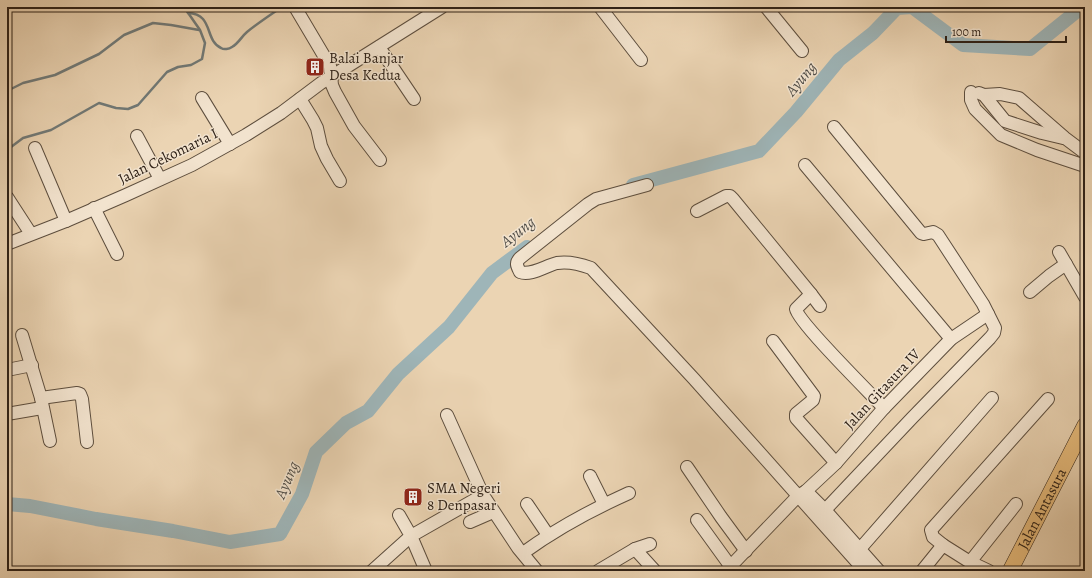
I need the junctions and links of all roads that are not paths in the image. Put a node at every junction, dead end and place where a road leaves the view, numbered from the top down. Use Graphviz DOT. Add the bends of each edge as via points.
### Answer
graph roads {
  1 [pos="295,7"];
  2 [pos="442,7"];
  3 [pos="600,7"];
  4 [pos="766,7"];
  5 [pos="379,47"];
  6 [pos="802,51"];
  7 [pos="641,60"];
  8 [pos="332,76"];
  9 [pos="984,95"];
  10 [pos="202,98"];
  11 [pos="300,99"];
  12 [pos="414,99"];
  13 [pos="834,127"];
  14 [pos="138,136"];
  15 [pos="1065,138"];
  16 [pos="230,144"];
  17 [pos="35,148"];
  18 [pos="1085,153"];
  19 [pos="380,160"];
  20 [pos="805,165"];
  21 [pos="1085,166"];
  22 [pos="160,179"];
  23 [pos="340,180"];
  24 [pos="647,185"];
  25 [pos="8,197"];
  26 [pos="94,208"];
  27 [pos="697,211"];
  28 [pos="66,221"];
  29 [pos="31,234"];
  30 [pos="7,244"];
  31 [pos="1059,252"];
  32 [pos="117,254"];
  33 [pos="1066,264"];
  34 [pos="1030,292"];
  35 [pos="811,294"];
  36 [pos="1085,297"];
  37 [pos="820,306"];
  38 [pos="988,314"];
  39 [pos="22,335"];
  40 [pos="951,339"];
  41 [pos="773,341"];
  42 [pos="32,365"];
  43 [pos="7,370"];
  44 [pos="992,398"];
  45 [pos="1048,399"];
  46 [pos="41,403"];
  47 [pos="884,408"];
  48 [pos="7,414"];
  49 [pos="447,415"];
  50 [pos="1085,425"];
  51 [pos="50,441"];
  52 [pos="87,442"];
  53 [pos="836,463"];
  54 [pos="687,467"];
  55 [pos="590,476"];
  56 [pos="629,493"];
  57 [pos="802,494"];
  58 [pos="483,495"];
  59 [pos="528,504"];
  60 [pos="604,504"];
  61 [pos="1016,504"];
  62 [pos="825,510"];
  63 [pos="494,512"];
  64 [pos="399,515"];
  65 [pos="697,520"];
  66 [pos="470,522"];
  67 [pos="548,535"];
  68 [pos="411,536"];
  69 [pos="650,544"];
  70 [pos="943,545"];
  71 [pos="635,549"];
  72 [pos="859,550"];
  73 [pos="746,551"];
  74 [pos="523,553"];
  75 [pos="970,562"];
  76 [pos="728,569"];
  77 [pos="372,571"];
  78 [pos="426,571"];
  79 [pos="537,571"];
  80 [pos="598,571"];
  81 [pos="655,571"];
  82 [pos="865,571"];
  83 [pos="879,571"];
  84 [pos="922,571"];
  85 [pos="989,571"];
  86 [pos="1010,571"];
  1 -- 8 [label="street" via="330,66"];
  2 -- 5 [label="street, Jalan Cekomaria I"];
  3 -- 7 [label="street"];
  4 -- 6 [label="street"];
  5 -- 8 [label="street, Jalan Cekomaria I"];
  5 -- 12 [label="street"];
  8 -- 11 [label="street, Jalan Cekomaria I"];
  8 -- 19 [label="street" via="335,92 354,126"];
  9 -- 15 [label="street" via="1005,121"];
  9 -- 15 [label="street" via="1000,94 1019,98"];
  9 -- 21 [label="street" via="967,91 975,109 1001,135"];
  10 -- 16 [label="street"];
  11 -- 16 [label="street, Jalan Cekomaria I" via="265,124"];
  11 -- 23 [label="street" via="314,120 320,146"];
  13 -- 38 [label="street" via="921,233 933,232 938,235"];
  14 -- 22 [label="street"];
  15 -- 18 [label="street"];
  16 -- 22 [label="street, Jalan Cekomaria I"];
  17 -- 28 [label="street"];
  20 -- 40 [label="street"];
  22 -- 26 [label="street, Jalan Cekomaria I"];
  24 -- 57 [label="street" via="596,199 588,204 517,261 520,272 530,272 566,262 591,268"];
  25 -- 29 [label="street"];
  26 -- 28 [label="street, Jalan Cekomaria I"];
  26 -- 32 [label="street"];
  27 -- 35 [label="street" via="730,196"];
  28 -- 29 [label="street, Jalan Cekomaria I"];
  29 -- 30 [label="street, Jalan Cekomaria I"];
  31 -- 33 [label="street"];
  33 -- 34 [label="street"];
  33 -- 36 [label="street"];
  35 -- 37 [label="street"];
  35 -- 47 [label="street" via="796,309 798,315"];
  38 -- 40 [label="street, Jalan Gitasura IV"];
  38 -- 62 [label="street" via="995,328 990,338"];
  39 -- 42 [label="street"];
  40 -- 47 [label="street, Jalan Gitasura IV"];
  41 -- 53 [label="street" via="814,396 813,400 796,414 796,418"];
  42 -- 43 [label="street"];
  42 -- 46 [label="street"];
  44 -- 72 [label="street"];
  45 -- 70 [label="street" via="931,530 933,537"];
  46 -- 48 [label="street"];
  46 -- 51 [label="street"];
  46 -- 52 [label="street" via="80,394"];
  47 -- 53 [label="street, Jalan Gitasura IV"];
  49 -- 58 [label="street"];
  50 -- 86 [label="main road, Jalan Antasura"];
  53 -- 57 [label="street, Jalan Gitasura IV"];
  54 -- 73 [label="street"];
  55 -- 60 [label="street"];
  56 -- 60 [label="street"];
  57 -- 62 [label="street"];
  57 -- 73 [label="street, Jalan Gitasura IV"];
  57 -- 82 [label="street"];
  58 -- 63 [label="street"];
  58 -- 68 [label="street"];
  59 -- 67 [label="street"];
  60 -- 67 [label="street"];
  61 -- 75 [label="street"];
  62 -- 72 [label="street"];
  63 -- 66 [label="street"];
  63 -- 74 [label="street"];
  64 -- 68 [label="street"];
  65 -- 76 [label="street"];
  67 -- 74 [label="street"];
  68 -- 77 [label="street"];
  68 -- 78 [label="street"];
  69 -- 71 [label="street"];
  70 -- 75 [label="street"];
  70 -- 84 [label="street"];
  71 -- 80 [label="street"];
  71 -- 81 [label="street"];
  72 -- 83 [label="street"];
  73 -- 76 [label="street, Jalan Gitasura IV"];
  74 -- 79 [label="street"];
  75 -- 85 [label="street"];
}
